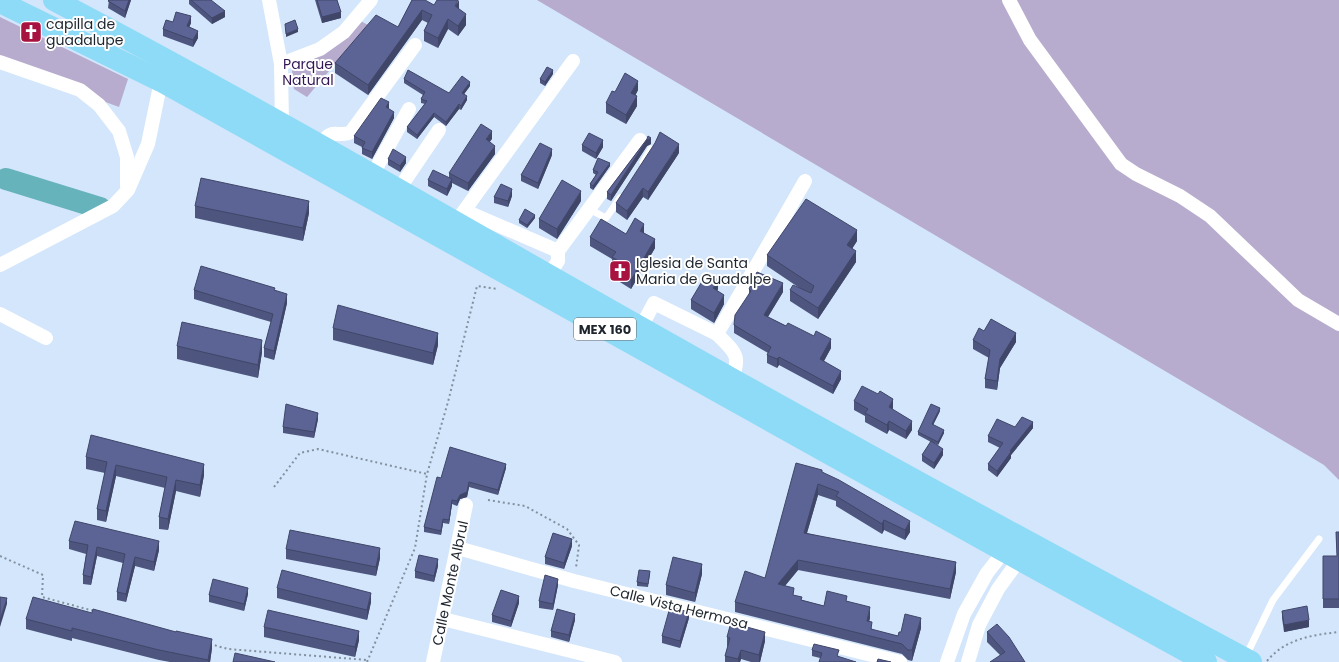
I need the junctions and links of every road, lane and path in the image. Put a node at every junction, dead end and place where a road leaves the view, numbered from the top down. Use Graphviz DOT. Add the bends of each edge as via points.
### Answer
graph roads {
  1 [pos="54,0"];
  2 [pos="269,0"];
  3 [pos="371,0"];
  4 [pos="1008,0"];
  5 [pos="0,2"];
  6 [pos="415,45"];
  7 [pos="574,61"];
  8 [pos="0,62"];
  9 [pos="281,64"];
  10 [pos="161,81"];
  11 [pos="410,109"];
  12 [pos="282,125"];
  13 [pos="440,130"];
  14 [pos="640,140"];
  15 [pos="651,149"];
  16 [pos="315,155"];
  17 [pos="638,169"];
  18 [pos="373,174"];
  19 [pos="805,181"];
  20 [pos="626,188"];
  21 [pos="398,189"];
  22 [pos="128,190"];
  23 [pos="589,209"];
  24 [pos="461,217"];
  25 [pos="558,251"];
  26 [pos="0,264"];
  27 [pos="549,275"];
  28 [pos="499,289"];
  29 [pos="0,314"];
  30 [pos="1339,324"];
  31 [pos="717,334"];
  32 [pos="636,336"];
  33 [pos="46,338"];
  34 [pos="732,379"];
  35 [pos="427,474"];
  36 [pos="274,487"];
  37 [pos="488,500"];
  38 [pos="466,505"];
  39 [pos="1319,539"];
  40 [pos="1017,547"];
  41 [pos="458,548"];
  42 [pos="0,556"];
  43 [pos="574,581"];
  44 [pos="94,611"];
  45 [pos="443,619"];
  46 [pos="1339,632"];
  47 [pos="206,643"];
  48 [pos="367,661"];
  49 [pos="1247,661"];
  50 [pos="433,662"];
  51 [pos="614,662"];
  52 [pos="900,662"];
  53 [pos="947,662"];
  54 [pos="968,662"];
  55 [pos="1206,662"];
  56 [pos="1266,662"];
  1 -- 12 [label="main road, MEX 160"];
  2 -- 9 [label="street"];
  3 -- 9 [label="street" via="344,32 320,49"];
  4 -- 30 [label="street" via="1030,40 1121,164 1180,196 1210,216 1298,300"];
  5 -- 10 [label="main road, MEX 160"];
  6 -- 16 [label="street" via="351,132 327,137"];
  7 -- 24 [label="street"];
  8 -- 22 [label="street" via="80,90 99,105 118,131 127,157"];
  9 -- 12 [label="street"];
  10 -- 16 [label="main road, MEX 160"];
  10 -- 22 [label="street" via="148,144"];
  11 -- 18 [label="street"];
  12 -- 16 [label="main road, MEX 160"];
  13 -- 21 [label="street"];
  14 -- 23 [label="street"];
  15 -- 17 [label="lane"];
  16 -- 18 [label="main road, MEX 160"];
  16 -- 32 [label="main road, MEX 160"];
  18 -- 21 [label="main road, MEX 160"];
  19 -- 31 [label="street"];
  20 -- 23 [label="lane" via="606,218"];
  21 -- 24 [label="main road, MEX 160"];
  22 -- 26 [label="street" via="113,206"];
  23 -- 25 [label="street"];
  24 -- 25 [label="street"];
  24 -- 27 [label="main road, MEX 160"];
  25 -- 27 [label="street" via="558,261"];
  27 -- 32 [label="main road, MEX 160"];
  28 -- 35 [label="path" via="477,286"];
  29 -- 33 [label="street"];
  31 -- 32 [label="street" via="654,303"];
  31 -- 34 [label="street" via="735,353 737,367"];
  32 -- 34 [label="main road, MEX 160"];
  32 -- 40 [label="main road, MEX 160"];
  34 -- 40 [label="main road, MEX 160"];
  35 -- 36 [label="path" via="318,449 300,453"];
  35 -- 48 [label="path" via="415,548"];
  37 -- 43 [label="path" via="525,506 567,529 579,545"];
  38 -- 41 [label="street, Calle Monte Albrul"];
  39 -- 49 [label="lane" via="1274,600"];
  40 -- 49 [label="main road, MEX 160"];
  40 -- 53 [label="street" via="987,574 964,614"];
  40 -- 54 [label="street" via="979,625"];
  40 -- 55 [label="main road, MEX 160"];
  41 -- 43 [label="street, Calle Vista Hermosa"];
  41 -- 45 [label="street, Calle Monte Albrul"];
  42 -- 44 [label="path" via="43,575 42,597"];
  43 -- 52 [label="street, Calle Vista Hermosa"];
  45 -- 50 [label="street, Calle Monte Albrul"];
  45 -- 51 [label="street"];
  46 -- 56 [label="path" via="1296,640 1276,650"];
  47 -- 48 [label="path" via="228,649"];
}
